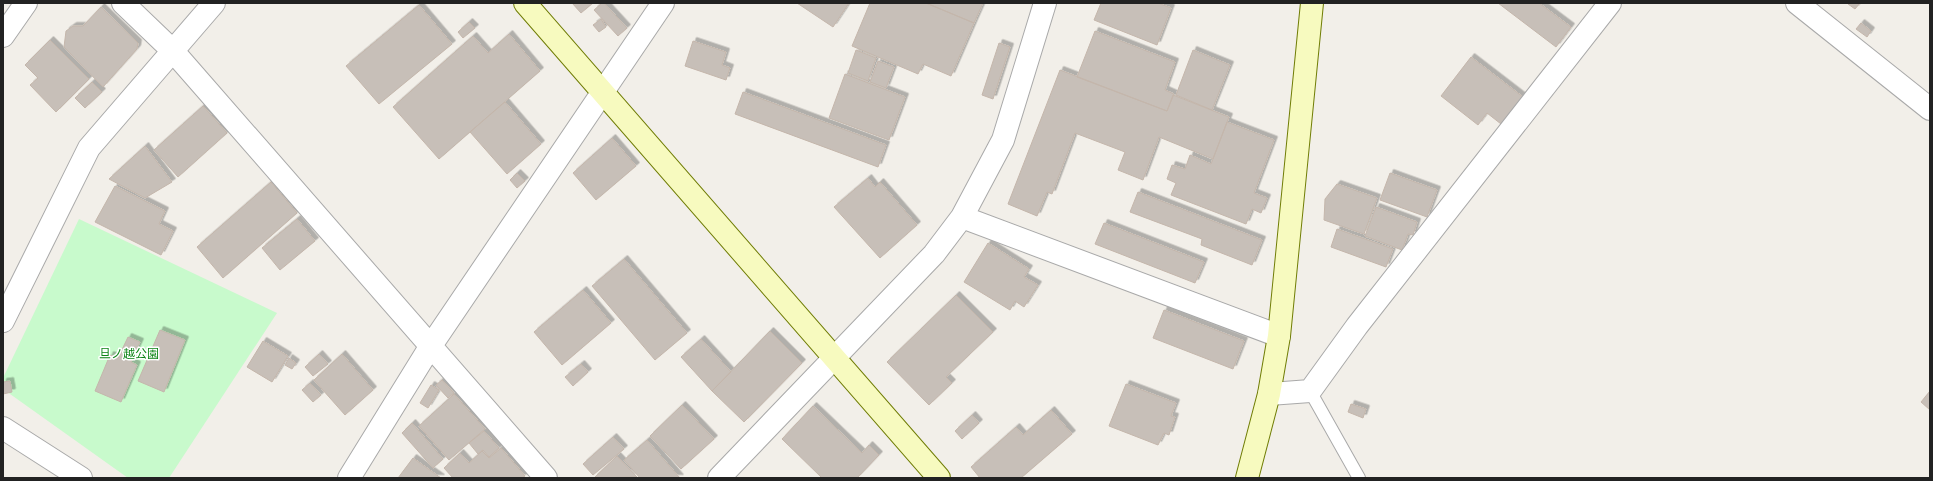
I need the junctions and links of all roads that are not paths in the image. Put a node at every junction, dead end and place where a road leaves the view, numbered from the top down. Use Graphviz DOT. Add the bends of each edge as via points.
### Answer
graph roads {
  1 [pos="26,3"];
  2 [pos="123,3"];
  3 [pos="214,3"];
  4 [pos="525,3"];
  5 [pos="663,3"];
  6 [pos="1045,3"];
  7 [pos="1312,3"];
  8 [pos="1610,3"];
  9 [pos="1797,3"];
  10 [pos="3,36"];
  11 [pos="172,50"];
  12 [pos="602,92"];
  13 [pos="1930,109"];
  14 [pos="962,216"];
  15 [pos="3,321"];
  16 [pos="1279,336"];
  17 [pos="430,346"];
  18 [pos="834,358"];
  19 [pos="1310,391"];
  20 [pos="1269,394"];
  21 [pos="3,428"];
  22 [pos="80,478"];
  23 [pos="349,478"];
  24 [pos="546,478"];
  25 [pos="719,478"];
  26 [pos="939,478"];
  27 [pos="1246,478"];
  28 [pos="1359,478"];
  1 -- 10 [label="street"];
  2 -- 11 [label="street"];
  3 -- 11 [label="street"];
  4 -- 12 [label="street"];
  5 -- 12 [label="street"];
  6 -- 14 [label="street" via="1003,140"];
  7 -- 16 [label="street"];
  8 -- 19 [label="street" via="1357,326"];
  9 -- 13 [label="street"];
  11 -- 15 [label="street" via="88,148"];
  11 -- 17 [label="street"];
  12 -- 17 [label="street"];
  12 -- 18 [label="street"];
  14 -- 16 [label="street"];
  14 -- 18 [label="street" via="934,254"];
  16 -- 20 [label="street"];
  17 -- 23 [label="street"];
  17 -- 24 [label="street"];
  18 -- 25 [label="street"];
  18 -- 26 [label="street"];
  19 -- 20 [label="street"];
  19 -- 28 [label="lane"];
  20 -- 27 [label="street"];
  21 -- 22 [label="street"];
}
